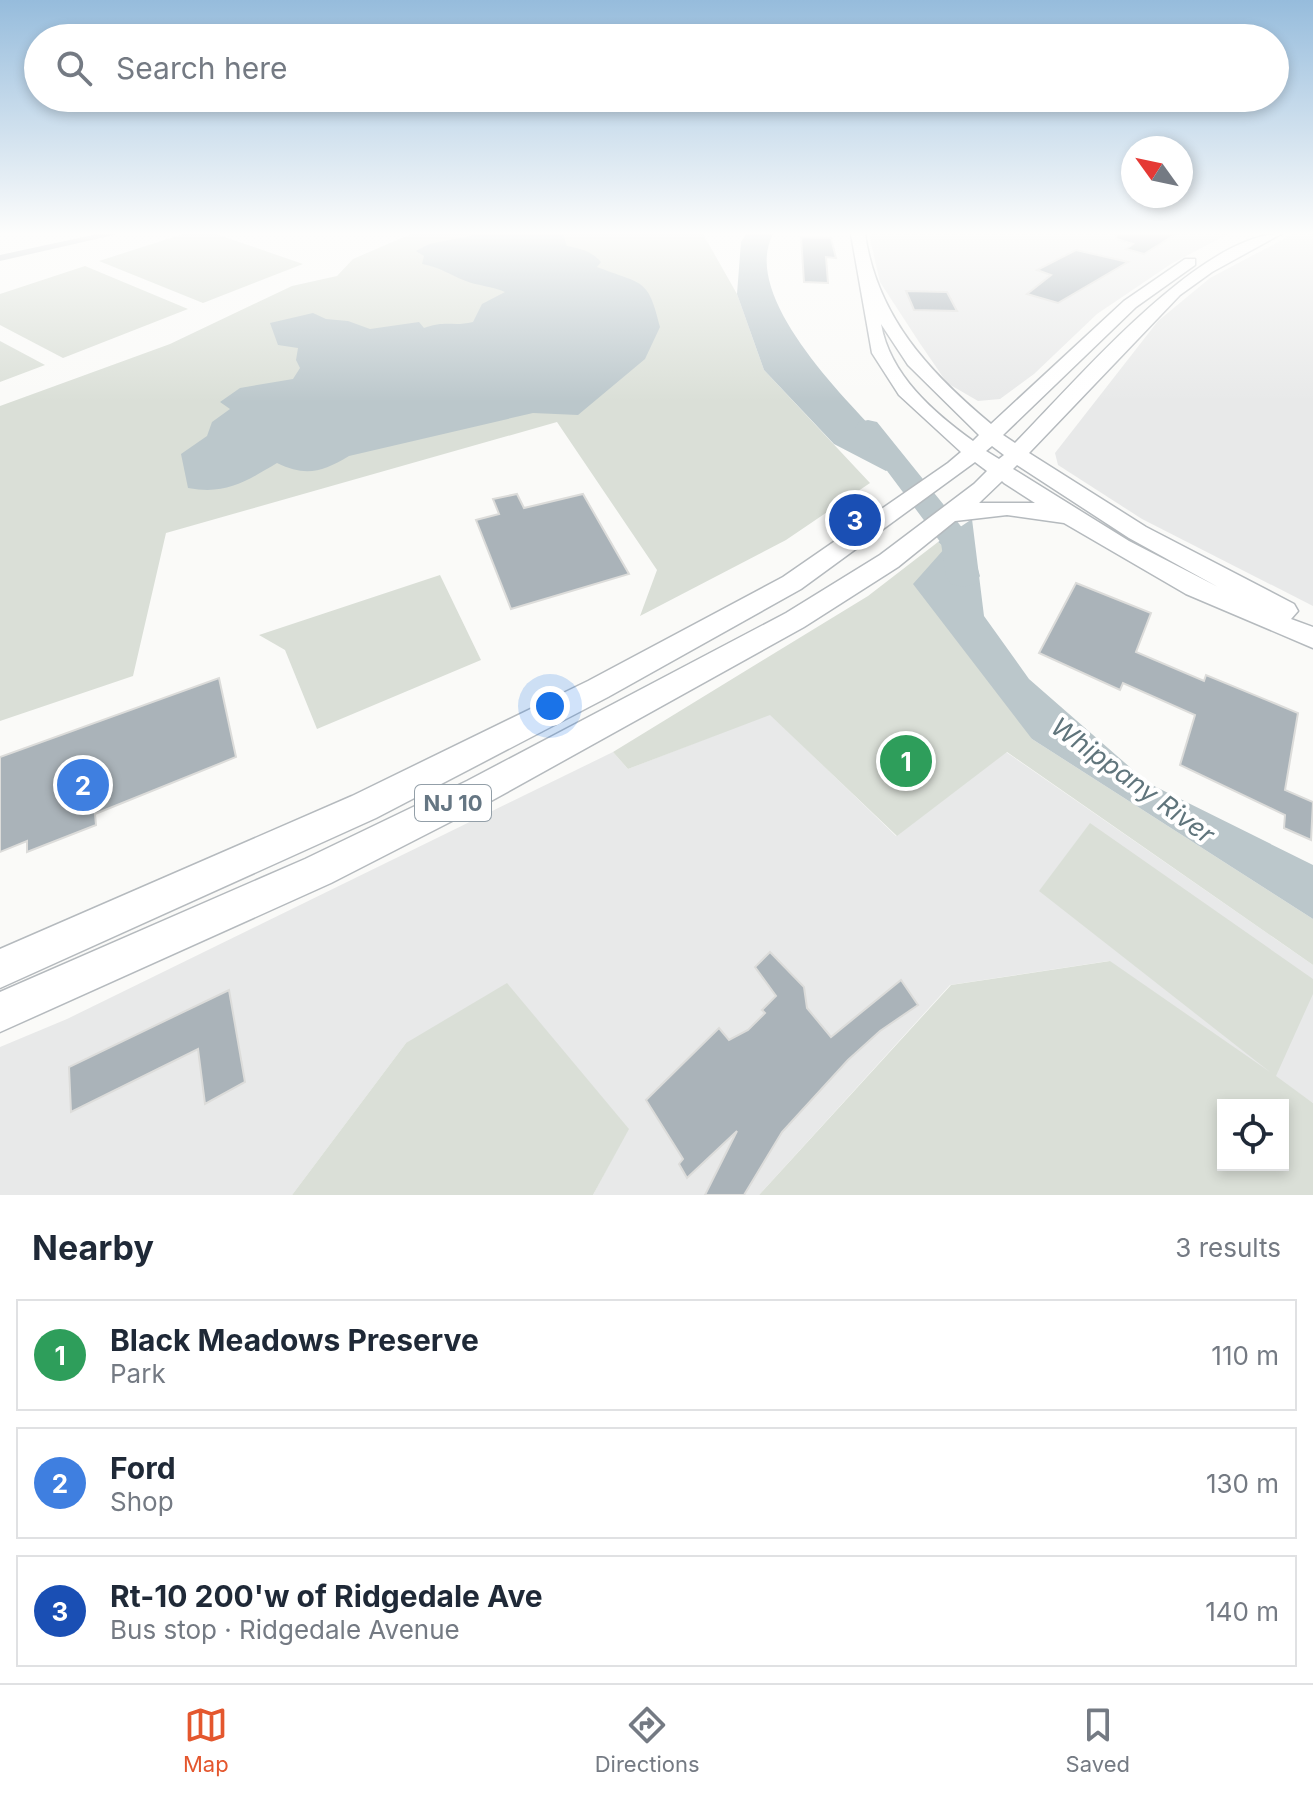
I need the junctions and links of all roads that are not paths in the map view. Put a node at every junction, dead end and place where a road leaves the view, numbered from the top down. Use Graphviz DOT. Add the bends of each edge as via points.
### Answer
graph roads {
  1 [pos="1149,290"];
  2 [pos="1180,290"];
  3 [pos="870,291"];
  4 [pos="1047,386"];
  5 [pos="944,393"];
  6 [pos="994,437"];
  7 [pos="975,453"];
  8 [pos="1011,463"];
  9 [pos="986,498"];
  10 [pos="1086,528"];
  11 [pos="1313,625"];
  12 [pos="1313,638"];
  13 [pos="0,969"];
  14 [pos="0,1012"];
  1 -- 4 [label="main road, NJ 10"];
  2 -- 8 [label="main road, NJ 10"];
  3 -- 5 [label="main road" via="913,359"];
  3 -- 7 [label="main road" via="873,332 882,355 926,411"];
  4 -- 5 [label="main road" via="1005,406 987,408"];
  4 -- 6 [label="main road, NJ 10"];
  5 -- 6 [label="main road"];
  6 -- 7 [label="main road, NJ 10"];
  6 -- 8 [label="main road"];
  7 -- 8 [label="main road"];
  7 -- 13 [label="main road, NJ 10" via="864,536 766,597 585,696 364,807"];
  8 -- 9 [label="main road, NJ 10"];
  8 -- 10 [label="main road"];
  8 -- 11 [label="main road"];
  9 -- 10 [label="main road"];
  9 -- 14 [label="main road, NJ 10" via="782,628 465,797 318,871"];
  10 -- 12 [label="main road" via="1184,583"];
}
